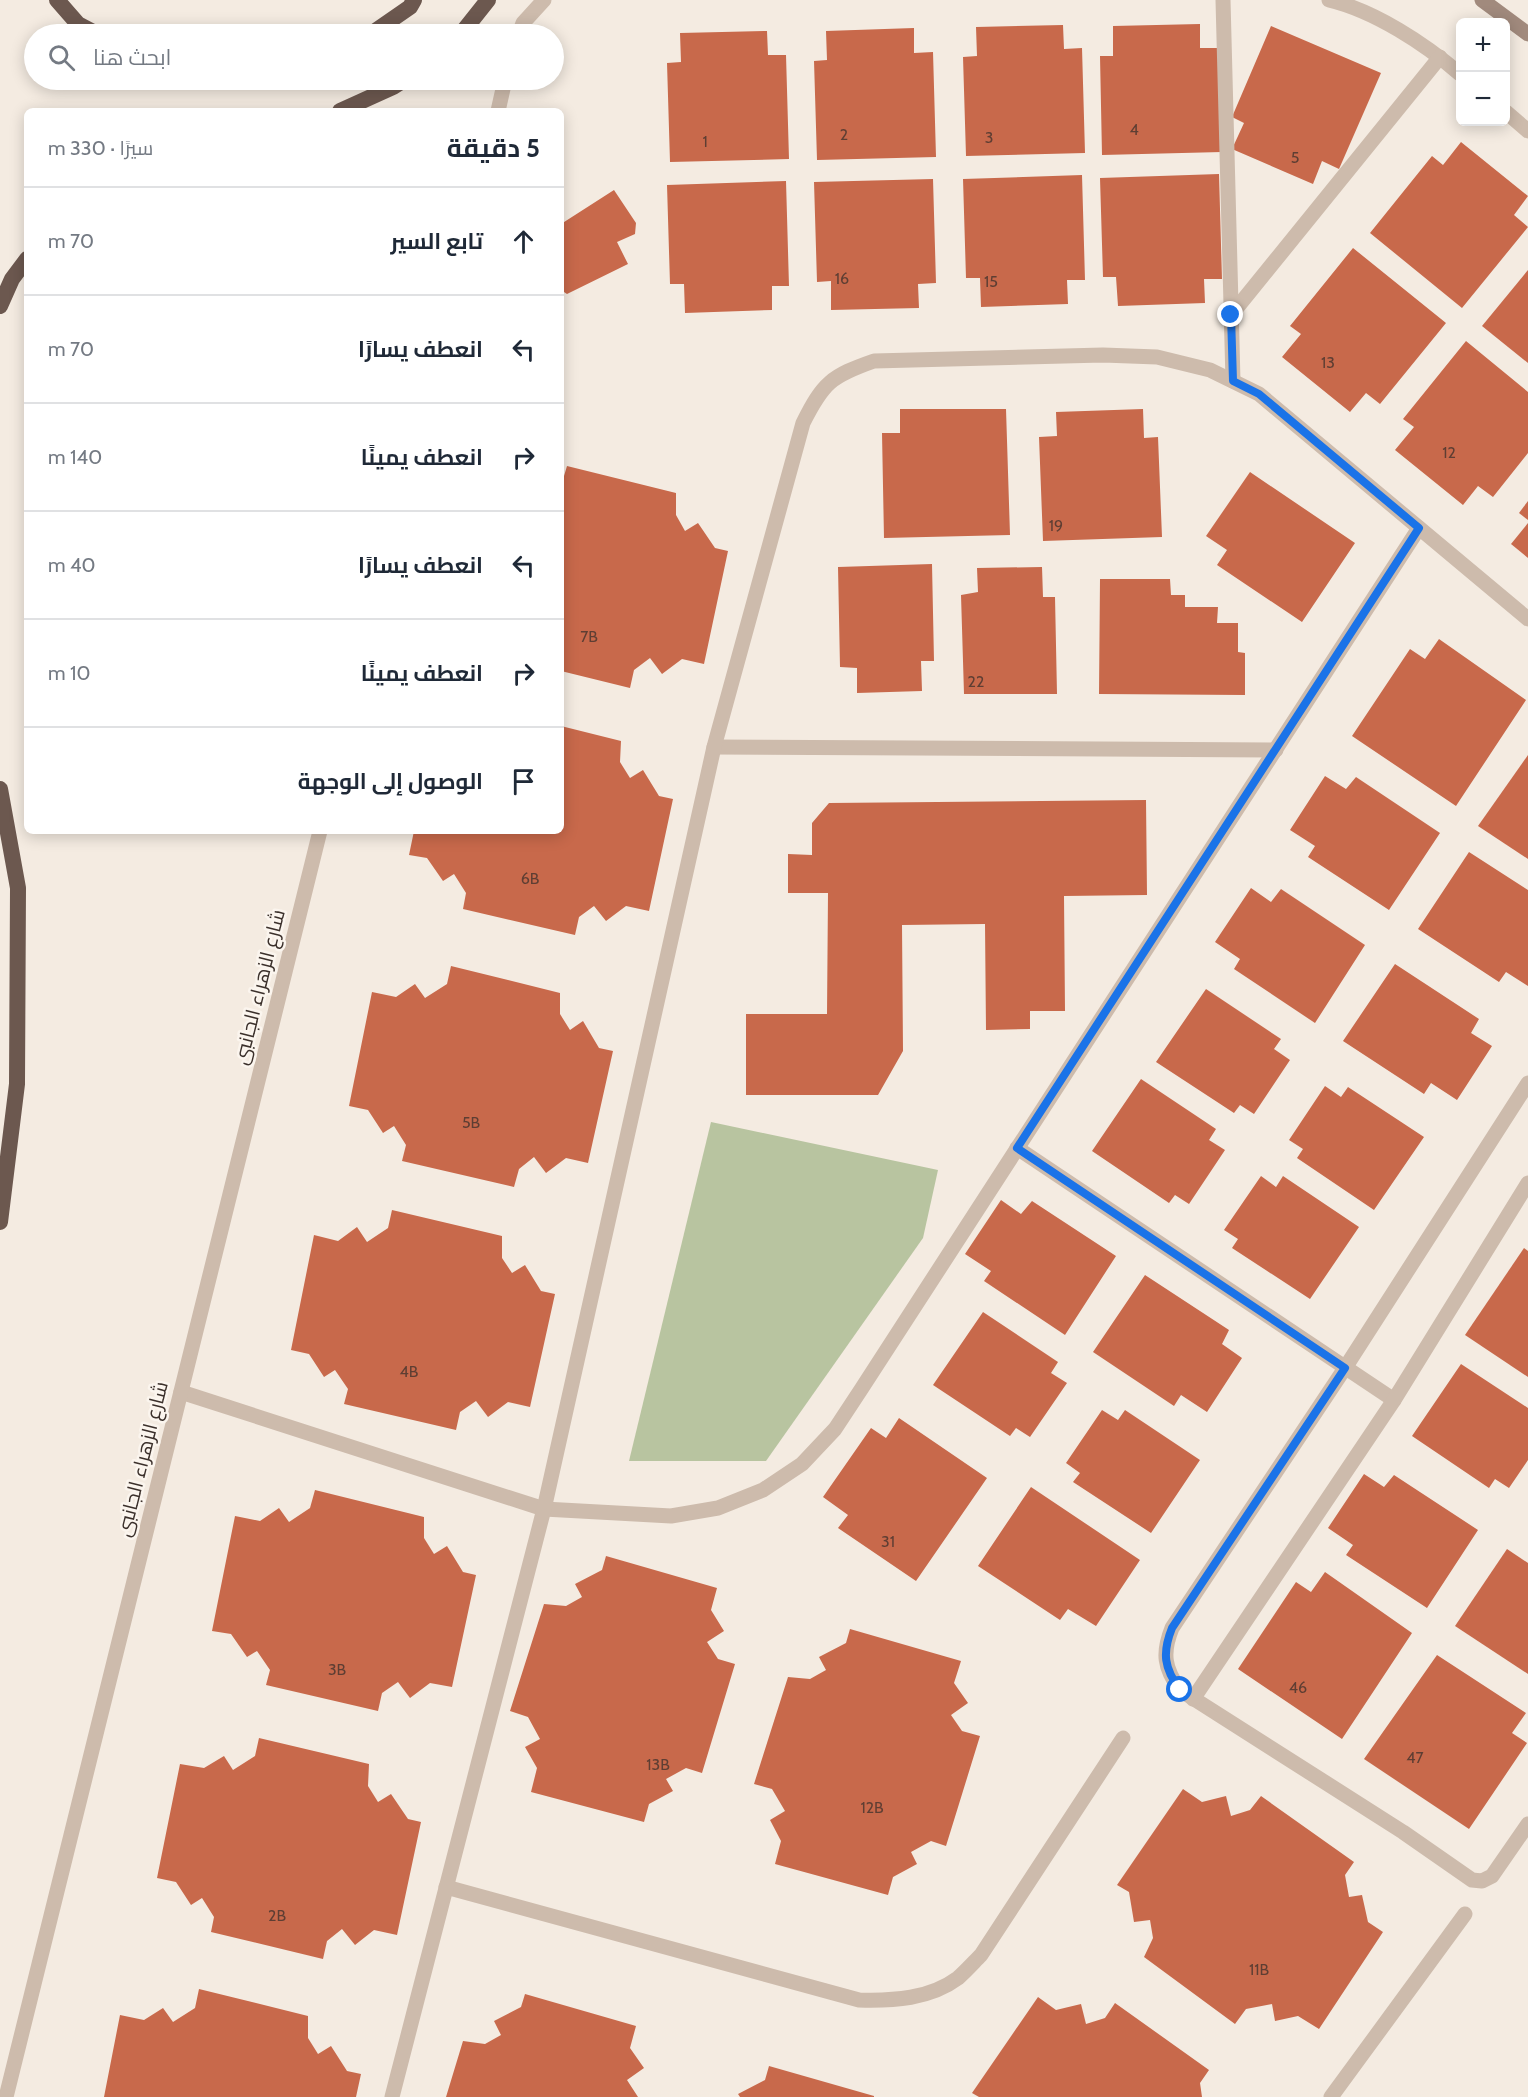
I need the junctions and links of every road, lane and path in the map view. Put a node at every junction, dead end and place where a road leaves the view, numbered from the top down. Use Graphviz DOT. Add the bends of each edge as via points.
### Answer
graph roads {
  1 [pos="57,0"];
  2 [pos="414,0"];
  3 [pos="488,0"];
  4 [pos="544,0"];
  5 [pos="1223,0"];
  6 [pos="1329,0"];
  7 [pos="1482,0"];
  8 [pos="78,24"];
  9 [pos="385,24"];
  10 [pos="469,24"];
  11 [pos="524,24"];
  12 [pos="1528,34"];
  13 [pos="1440,57"];
  14 [pos="1459,72"];
  15 [pos="386,90"];
  16 [pos="503,90"];
  17 [pos="347,108"];
  18 [pos="499,108"];
  19 [pos="1510,115"];
  20 [pos="1528,131"];
  21 [pos="24,263"];
  22 [pos="0,306"];
  23 [pos="1231,315"];
  24 [pos="1233,381"];
  25 [pos="1419,528"];
  26 [pos="1528,619"];
  27 [pos="714,747"];
  28 [pos="1275,750"];
  29 [pos="0,789"];
  30 [pos="319,834"];
  31 [pos="1528,1083"];
  32 [pos="1017,1148"];
  33 [pos="1528,1183"];
  34 [pos="0,1222"];
  35 [pos="1345,1368"];
  36 [pos="181,1392"];
  37 [pos="1394,1400"];
  38 [pos="544,1509"];
  39 [pos="1193,1699"];
  40 [pos="1123,1738"];
  41 [pos="1528,1824"];
  42 [pos="446,1887"];
  43 [pos="1465,1914"];
  44 [pos="6,2097"];
  45 [pos="392,2097"];
  46 [pos="1331,2097"];
  1 -- 8 [label="highway"];
  2 -- 9 [label="highway"];
  3 -- 10 [label="highway"];
  4 -- 11 [label="street"];
  5 -- 23 [label="street"];
  6 -- 13 [label="street" via="1391,26"];
  7 -- 12 [label="main road"];
  13 -- 14 [label="street"];
  13 -- 23 [label="street"];
  15 -- 17 [label="highway"];
  16 -- 18 [label="street"];
  19 -- 20 [label="street"];
  21 -- 22 [label="highway"];
  23 -- 24 [label="street"];
  24 -- 25 [label="street" via="1259,394"];
  24 -- 27 [label="street" via="1210,370 1157,357 874,361 843,372 818,394 803,423"];
  25 -- 26 [label="street"];
  25 -- 28 [label="street"];
  27 -- 28 [label="street"];
  27 -- 38 [label="street"];
  28 -- 32 [label="street"];
  29 -- 34 [label="highway" via="18,900 17,1083"];
  30 -- 36 [label="street, شارع الزهراء الجانبى"];
  31 -- 35 [label="street"];
  32 -- 35 [label="street"];
  32 -- 38 [label="street" via="835,1429 802,1464 763,1491 718,1508 671,1516"];
  33 -- 37 [label="street"];
  35 -- 37 [label="street"];
  35 -- 39 [label="street" via="1172,1628 1166,1643 1170,1676"];
  36 -- 38 [label="street"];
  36 -- 44 [label="street, شارع الزهراء الجانبى"];
  37 -- 39 [label="street"];
  38 -- 42 [label="street"];
  39 -- 41 [label="street" via="1472,1880 1492,1876"];
  40 -- 42 [label="street" via="981,1955 957,1978 927,1993 893,2001 859,2000"];
  42 -- 45 [label="street"];
  43 -- 46 [label="street"];
}
